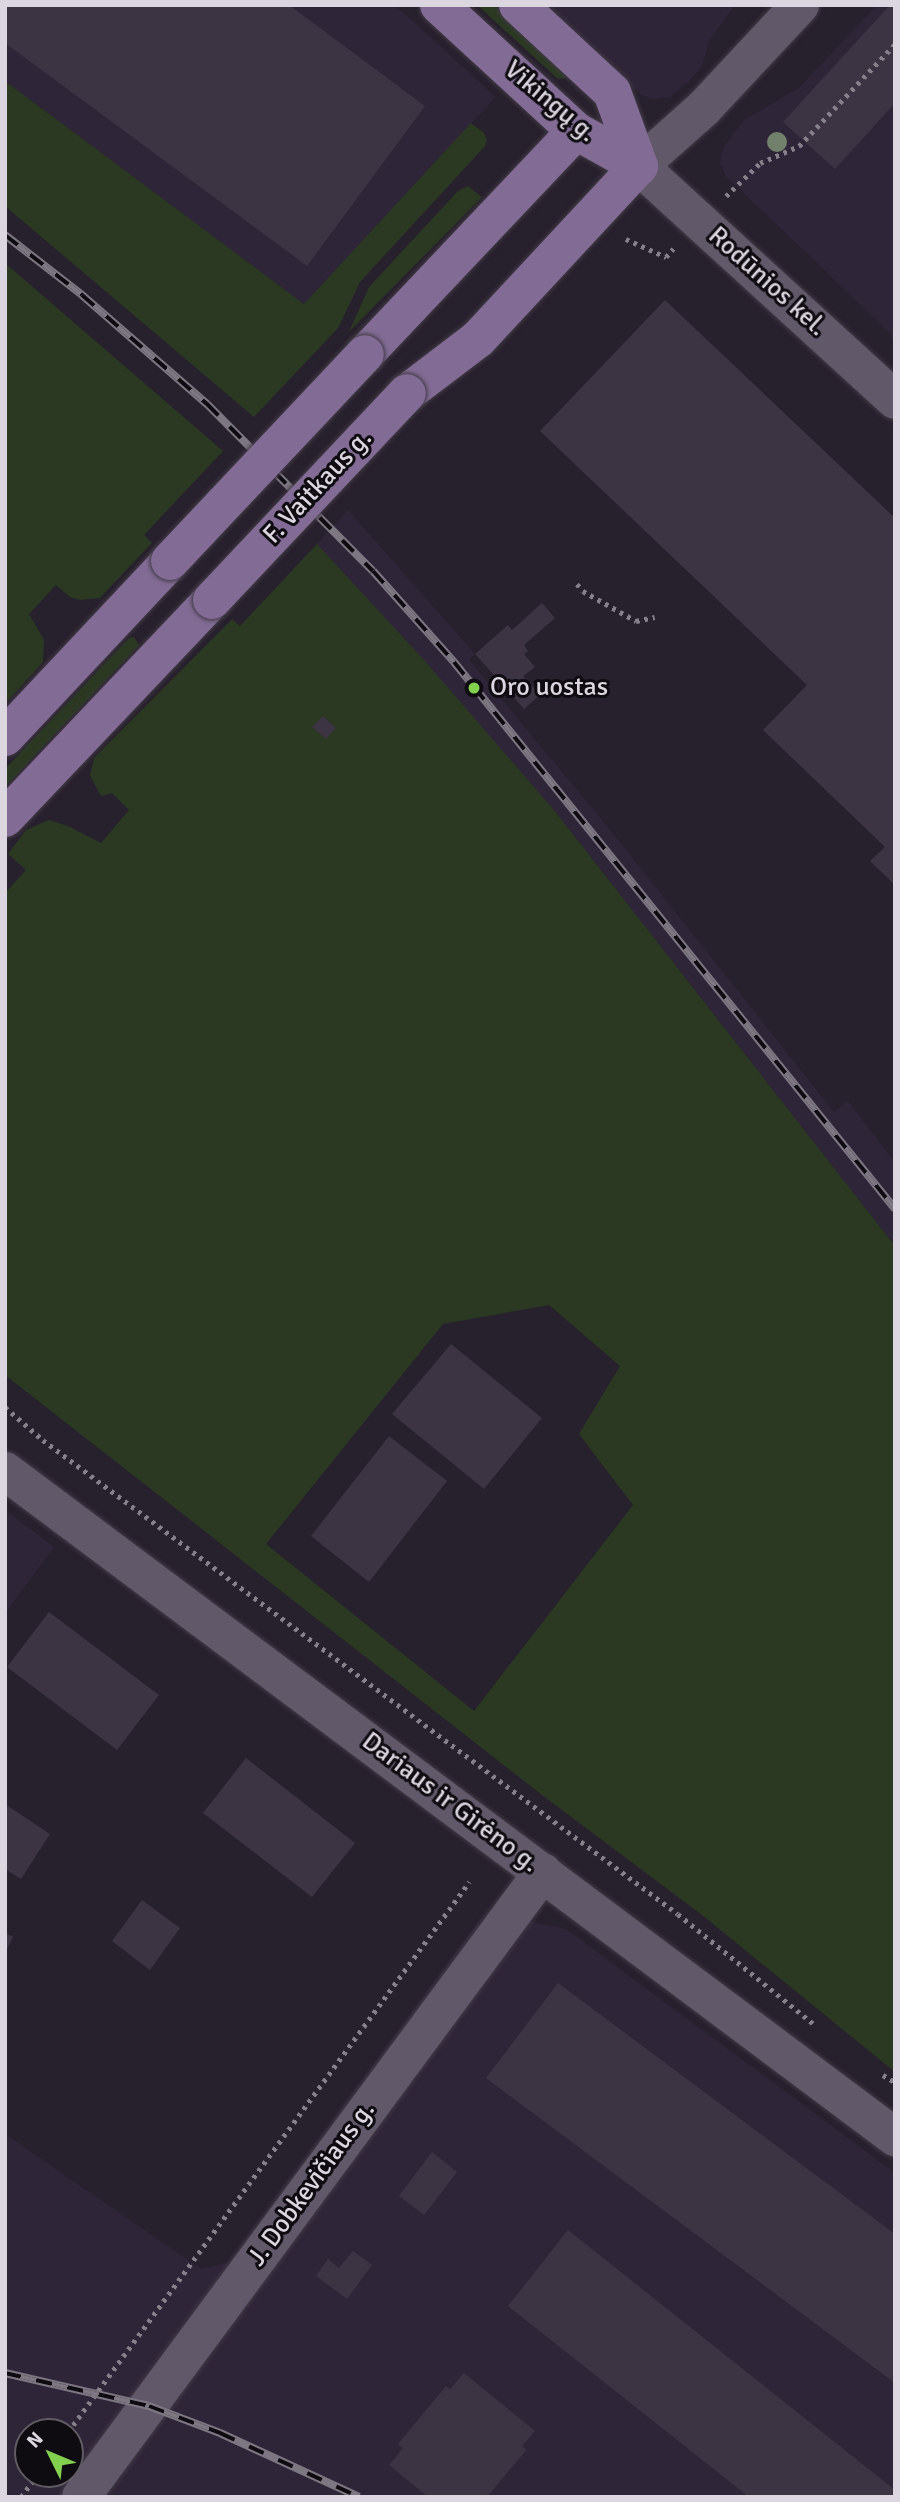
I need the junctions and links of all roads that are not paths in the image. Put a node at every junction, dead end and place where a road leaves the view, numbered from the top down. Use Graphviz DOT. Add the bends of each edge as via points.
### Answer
graph roads {
  1 [pos="439,5"];
  2 [pos="518,5"];
  3 [pos="800,5"];
  4 [pos="576,131"];
  5 [pos="639,166"];
  6 [pos="895,400"];
  7 [pos="5,737"];
  8 [pos="5,818"];
  9 [pos="5,1471"];
  10 [pos="543,1872"];
  11 [pos="895,2137"];
  12 [pos="81,2497"];
  1 -- 4 [label="main road, Vikingų g."];
  2 -- 5 [label="main road, Vikingų g." via="612,92"];
  3 -- 5 [label="street" via="704,108"];
  4 -- 5 [label="main road, Vikingų g."];
  4 -- 7 [label="main road, bridge"];
  5 -- 6 [label="street, Rodūnios kel."];
  5 -- 8 [label="main road, F. Vaitkaus g., bridge" via="478,339 407,393"];
  9 -- 10 [label="street, Dariaus ir Girėno g."];
  10 -- 11 [label="street, Dariaus ir Girėno g."];
  10 -- 12 [label="street, J. Dobkevičiaus g."];
}
